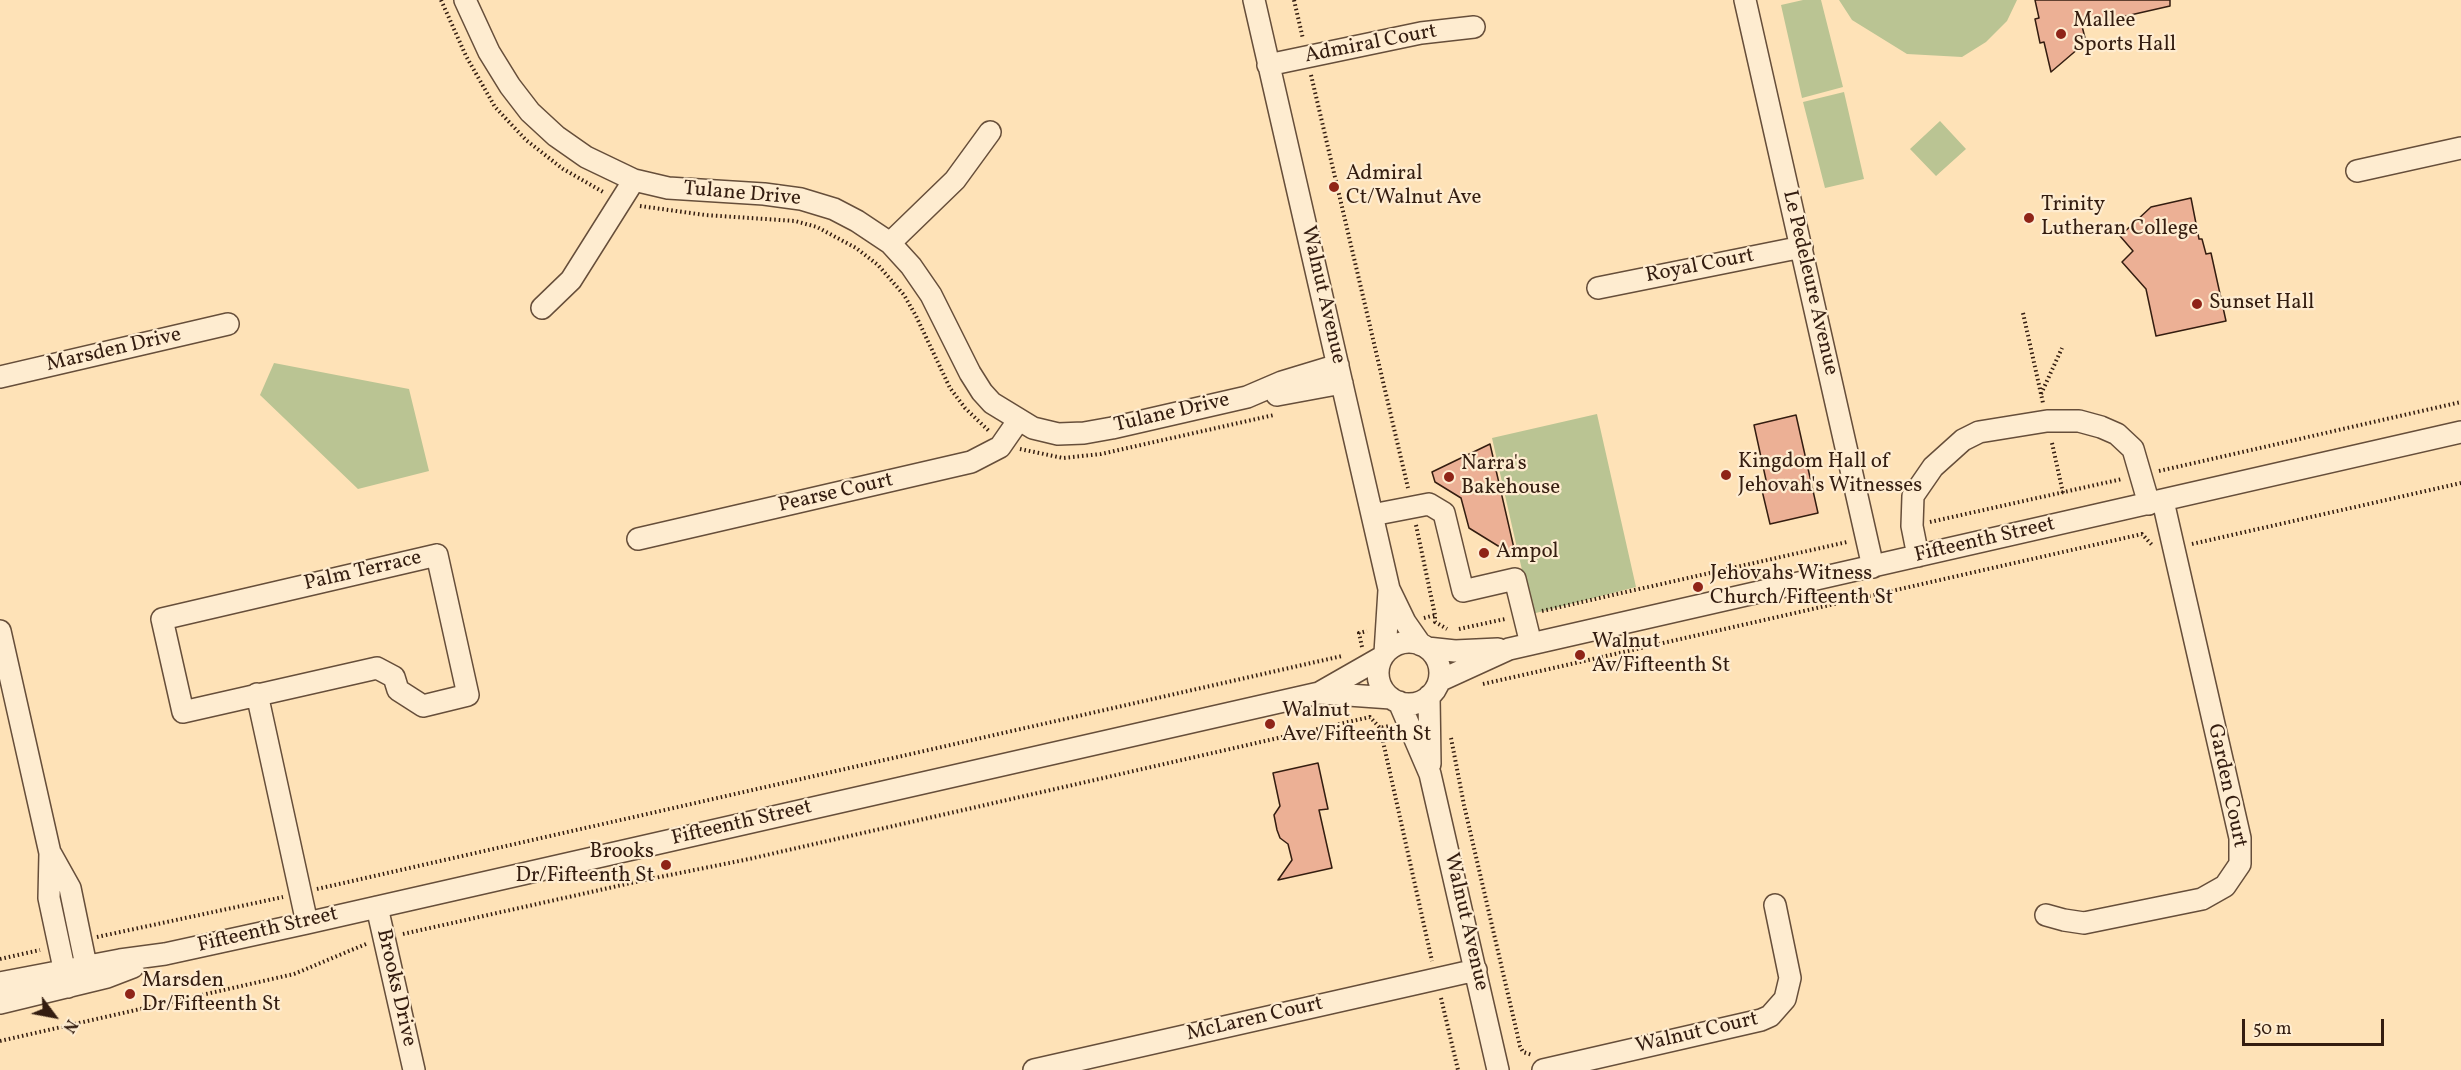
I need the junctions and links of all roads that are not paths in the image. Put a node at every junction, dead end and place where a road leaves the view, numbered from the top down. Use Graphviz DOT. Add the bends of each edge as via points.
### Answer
graph roads {
  1 [pos="465,0"];
  2 [pos="1254,0"];
  3 [pos="1745,0"];
  4 [pos="1474,27"];
  5 [pos="1268,65"];
  6 [pos="990,132"];
  7 [pos="2461,148"];
  8 [pos="2357,171"];
  9 [pos="633,180"];
  10 [pos="890,243"];
  11 [pos="1802,247"];
  12 [pos="1598,288"];
  13 [pos="542,308"];
  14 [pos="228,324"];
  15 [pos="1340,374"];
  16 [pos="0,377"];
  17 [pos="1018,421"];
  18 [pos="2461,432"];
  19 [pos="2156,502"];
  20 [pos="1372,515"];
  21 [pos="638,539"];
  22 [pos="1918,556"];
  23 [pos="1873,567"];
  24 [pos="1395,624"];
  25 [pos="0,631"];
  26 [pos="1531,644"];
  27 [pos="1424,646"];
  28 [pos="1509,649"];
  29 [pos="1376,654"];
  30 [pos="1434,688"];
  31 [pos="1319,693"];
  32 [pos="257,694"];
  33 [pos="1395,700"];
  34 [pos="1430,774"];
  35 [pos="50,853"];
  36 [pos="1775,905"];
  37 [pos="377,907"];
  38 [pos="2046,915"];
  39 [pos="307,924"];
  40 [pos="1476,970"];
  41 [pos="88,974"];
  42 [pos="66,978"];
  43 [pos="0,983"];
  44 [pos="0,1003"];
  45 [pos="1538,1066"];
  46 [pos="414,1070"];
  47 [pos="1034,1070"];
  48 [pos="1498,1070"];
  1 -- 9 [label="street, Tulane Drive" via="489,52 530,112 586,157"];
  2 -- 5 [label="street, Walnut Avenue"];
  3 -- 11 [label="street, Le Pedeleure Avenue"];
  4 -- 5 [label="street, Admiral Court" via="1421,33"];
  5 -- 15 [label="street, Walnut Avenue"];
  6 -- 10 [label="street" via="955,180"];
  7 -- 8 [label="street"];
  9 -- 10 [label="street, Tulane Drive" via="668,188 801,199 850,217"];
  9 -- 13 [label="street" via="571,280"];
  10 -- 17 [label="street, Tulane Drive" via="931,295 982,392"];
  11 -- 12 [label="street, Royal Court"];
  11 -- 23 [label="street, Le Pedeleure Avenue"];
  14 -- 16 [label="street, Marsden Drive"];
  15 -- 17 [label="street, Tulane Drive" via="1288,394 1247,397 1084,433 1058,434"];
  15 -- 20 [label="street, Walnut Avenue"];
  17 -- 21 [label="street, Pearse Court" via="1005,441 988,455 960,465"];
  18 -- 19 [label="street, Fifteenth Street"];
  19 -- 22 [label="street, Fifteenth Street"];
  19 -- 22 [label="street, Garden Court" via="2141,475 2133,449 2117,434 2101,427 2079,421 2047,421 1979,432 1949,451 1921,481 1913,496 1912,526"];
  19 -- 38 [label="street, Garden Court" via="2174,549 2240,838 2240,864 2225,885 2202,899 2084,923"];
  20 -- 24 [label="street, Walnut Avenue"];
  20 -- 26 [label="street" via="1429,504 1444,513 1462,591 1515,579"];
  22 -- 23 [label="street, Fifteenth Street"];
  23 -- 26 [label="street, Fifteenth Street"];
  24 -- 27 [label="street"];
  24 -- 29 [label="street, Walnut Avenue"];
  25 -- 35 [label="street"];
  26 -- 28 [label="street, Fifteenth Street"];
  27 -- 28 [label="street, Fifteenth Street" via="1455,651"];
  27 -- 29 [label="street" via="1402,643"];
  27 -- 30 [label="street" via="1438,663"];
  28 -- 30 [label="street, Fifteenth Street"];
  29 -- 31 [label="street, Fifteenth Street"];
  29 -- 33 [label="street" via="1379,684"];
  30 -- 33 [label="street" via="1415,704"];
  30 -- 34 [label="street, Walnut Avenue"];
  31 -- 33 [label="street, Fifteenth Street"];
  31 -- 37 [label="street, Fifteenth Street"];
  32 -- 32 [label="street, Palm Terrace" via="377,668 394,676 398,690 423,706 468,695 437,555 162,619 183,712"];
  32 -- 39 [label="street"];
  33 -- 34 [label="street, Walnut Avenue"];
  34 -- 40 [label="street, Walnut Avenue"];
  35 -- 41 [label="street" via="70,888"];
  35 -- 42 [label="street" via="49,898"];
  36 -- 45 [label="street, Walnut Court" via="1790,978 1785,999 1770,1016"];
  37 -- 39 [label="street, Fifteenth Street"];
  37 -- 46 [label="street, Brooks Drive"];
  39 -- 41 [label="street, Fifteenth Street"];
  40 -- 47 [label="street, McLaren Court"];
  40 -- 48 [label="street, Walnut Avenue"];
  41 -- 42 [label="street, Fifteenth Street"];
  42 -- 43 [label="street, Fifteenth Street"];
  42 -- 44 [label="street, Fifteenth Street"];
}
